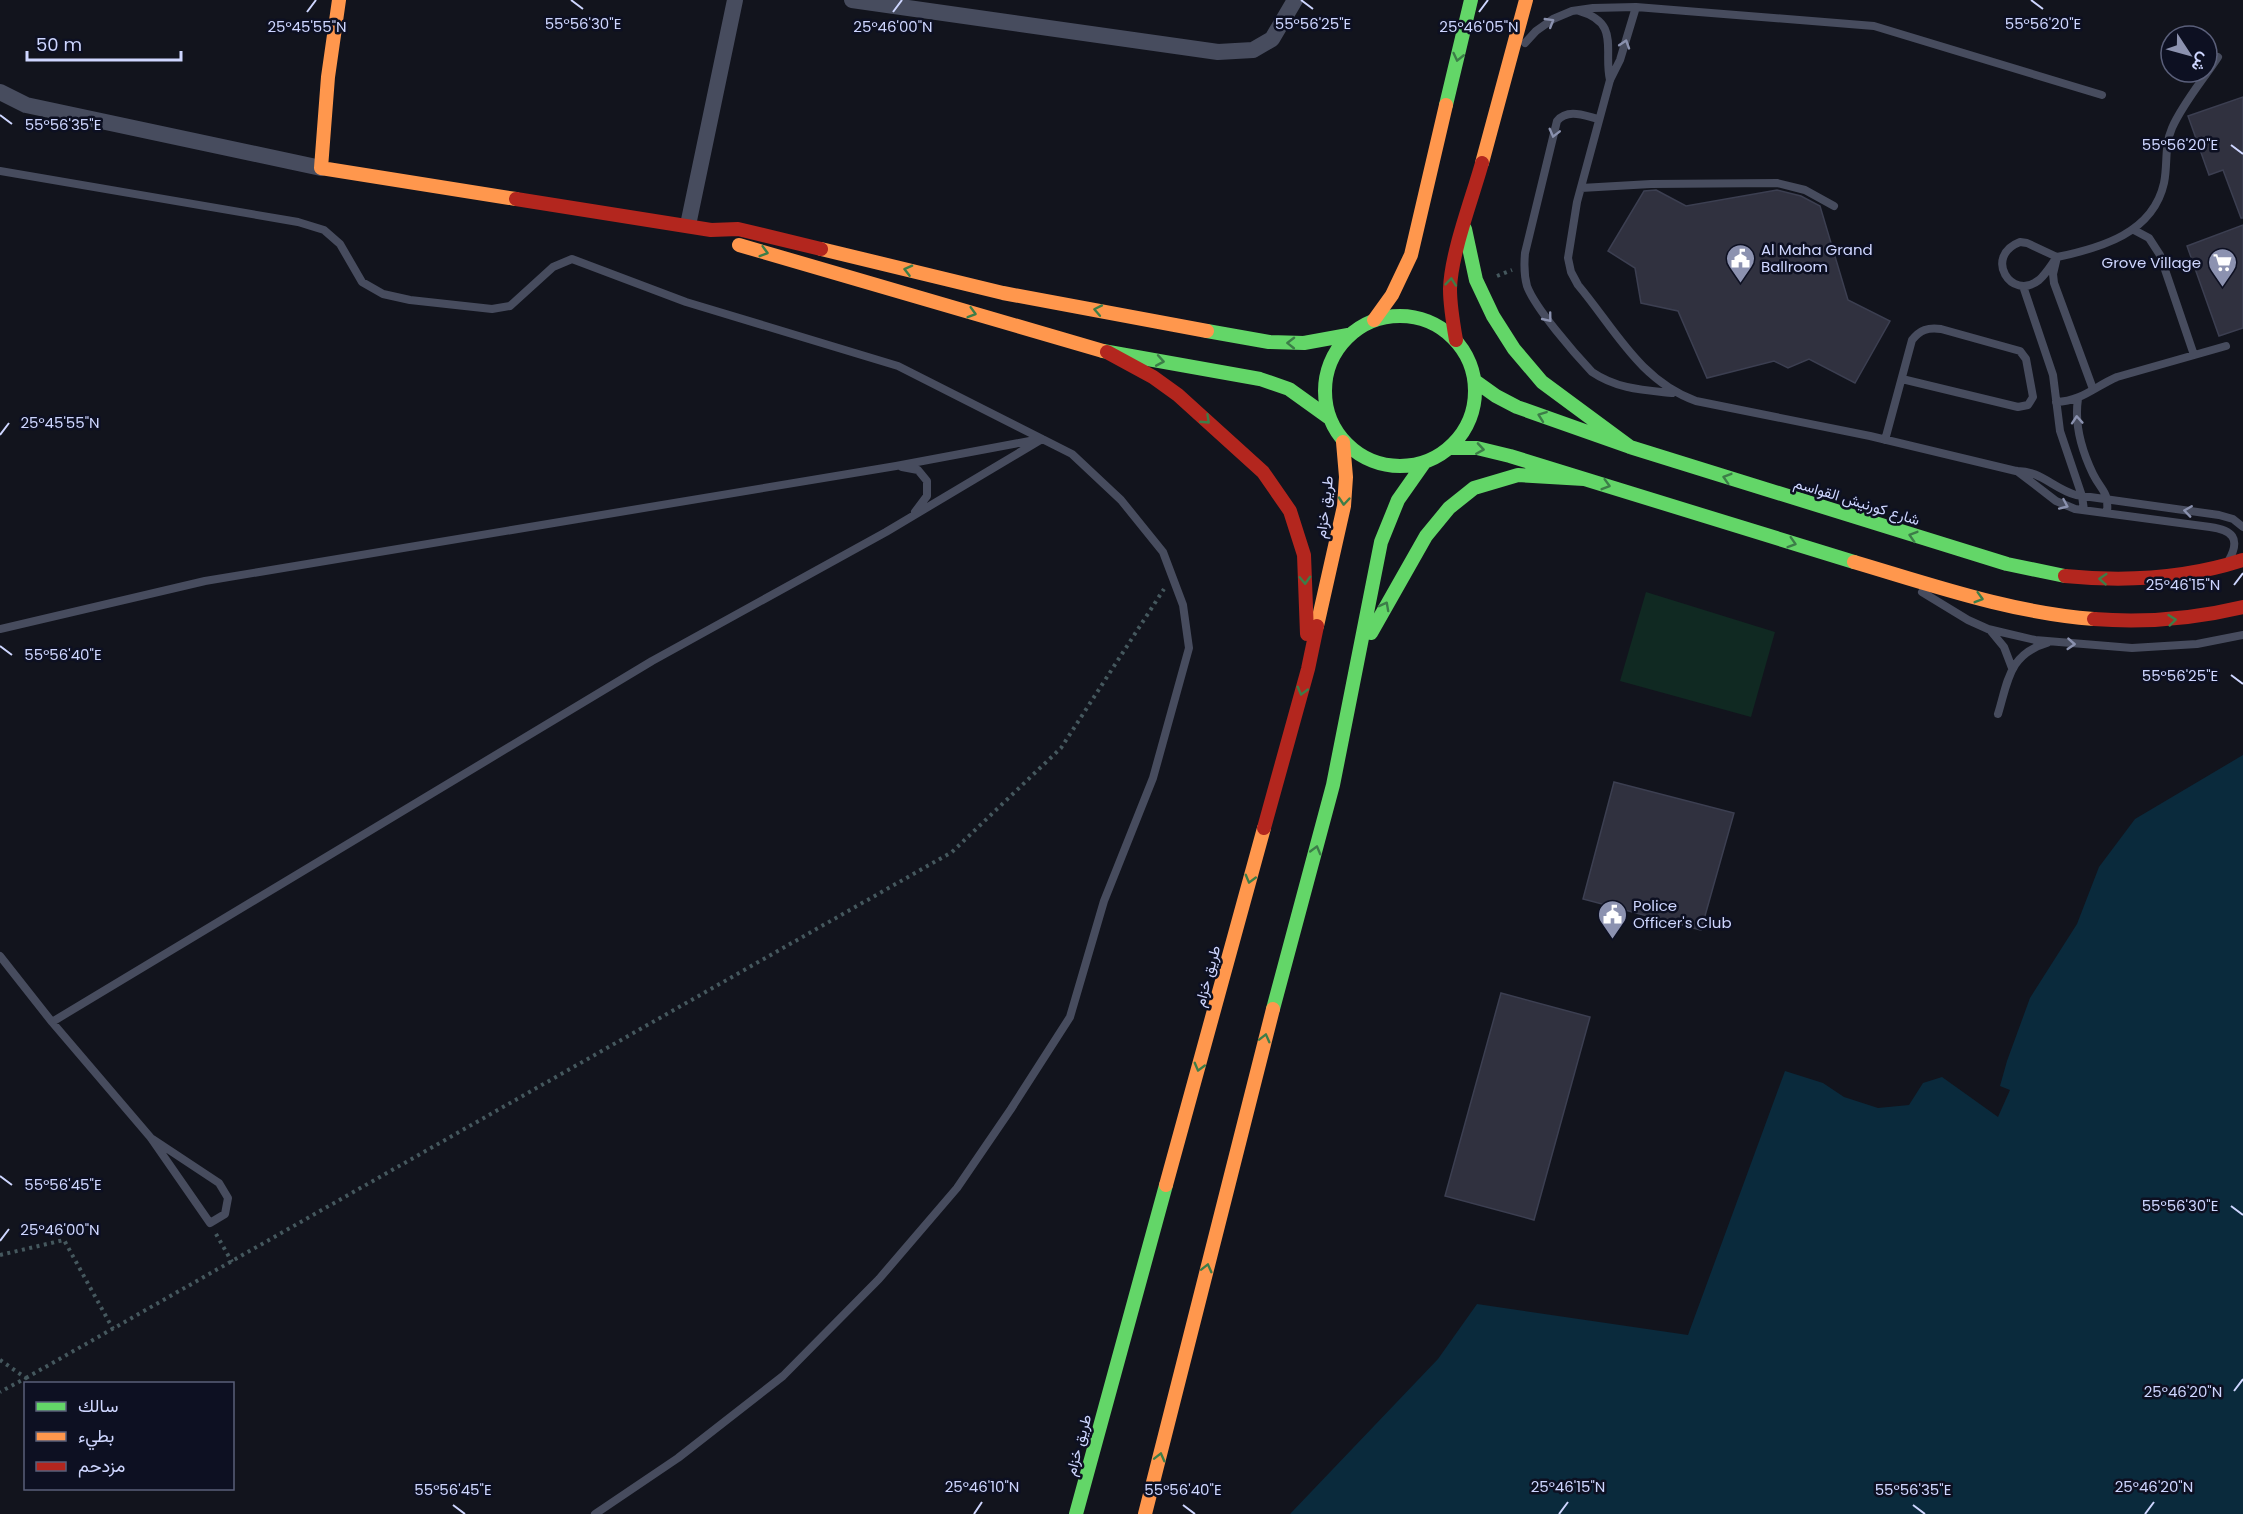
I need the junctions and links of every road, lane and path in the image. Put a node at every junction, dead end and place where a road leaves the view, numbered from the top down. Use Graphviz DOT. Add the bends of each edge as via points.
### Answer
graph roads {
  1 [pos="339,0"];
  2 [pos="735,0"];
  3 [pos="852,0"];
  4 [pos="1295,0"];
  5 [pos="1471,0"];
  6 [pos="1526,0"];
  7 [pos="1626,0"];
  8 [pos="1636,7"];
  9 [pos="1578,11"];
  10 [pos="1610,80"];
  11 [pos="1504,84"];
  12 [pos="2201,84"];
  13 [pos="0,92"];
  14 [pos="2102,95"];
  15 [pos="1599,119"];
  16 [pos="321,168"];
  17 [pos="0,171"];
  18 [pos="1581,188"];
  19 [pos="1834,206"];
  20 [pos="1463,222"];
  21 [pos="688,225"];
  22 [pos="711,230"];
  23 [pos="2134,230"];
  24 [pos="2056,257"];
  25 [pos="2023,286"];
  26 [pos="1374,320"];
  27 [pos="1348,335"];
  28 [pos="1456,340"];
  29 [pos="2226,345"];
  30 [pos="1107,352"];
  31 [pos="2194,355"];
  32 [pos="1902,379"];
  33 [pos="1475,381"];
  34 [pos="2093,389"];
  35 [pos="1676,393"];
  36 [pos="2078,399"];
  37 [pos="2056,402"];
  38 [pos="1328,417"];
  39 [pos="1042,439"];
  40 [pos="1885,440"];
  41 [pos="1343,442"];
  42 [pos="1630,447"];
  43 [pos="1450,448"];
  44 [pos="1424,463"];
  45 [pos="896,466"];
  46 [pos="2016,471"];
  47 [pos="1584,479"];
  48 [pos="2082,496"];
  49 [pos="2109,499"];
  50 [pos="2084,510"];
  51 [pos="2107,513"];
  52 [pos="912,516"];
  53 [pos="2243,526"];
  54 [pos="2243,560"];
  55 [pos="1862,564"];
  56 [pos="2225,566"];
  57 [pos="1172,576"];
  58 [pos="2243,608"];
  59 [pos="0,629"];
  60 [pos="1989,629"];
  61 [pos="2243,635"];
  62 [pos="2050,642"];
  63 [pos="1358,658"];
  64 [pos="2012,668"];
  65 [pos="1308,669"];
  66 [pos="1998,714"];
  67 [pos="0,956"];
  68 [pos="52,1022"];
  69 [pos="151,1138"];
  70 [pos="210,1222"];
  71 [pos="0,1255"];
  72 [pos="232,1262"];
  73 [pos="112,1329"];
  74 [pos="0,1360"];
  75 [pos="26,1378"];
  76 [pos="0,1392"];
  77 [pos="596,1514"];
  78 [pos="1076,1514"];
  79 [pos="1145,1514"];
  1 -- 16 [label="main road"];
  2 -- 21 [label="street"];
  3 -- 4 [label="street" via="1218,52 1253,50 1272,39"];
  5 -- 26 [label="main road, one-way" via="1411,255 1392,295"];
  6 -- 11 [label="main road"];
  7 -- 8 [label="lane"];
  8 -- 9 [label="lane"];
  10 -- 8 [label="lane, one-way"];
  8 -- 14 [label="lane" via="1874,26"];
  9 -- 10 [label="lane" via="1594,18 1607,33"];
  11 -- 9 [label="lane, one-way" via="1511,64 1536,31 1553,19"];
  10 -- 15 [label="lane"];
  11 -- 20 [label="main road"];
  12 -- 23 [label="lane" via="2173,127 2161,193"];
  13 -- 16 [label="street" via="26,105"];
  15 -- 18 [label="lane"];
  15 -- 35 [label="lane, one-way" via="1570,113 1557,121 1525,253 1527,286 1544,313 1597,375 1625,388"];
  16 -- 21 [label="main road"];
  17 -- 39 [label="lane" via="298,222 324,230 340,244 362,282 383,294 411,300 492,309 510,306 554,267 572,259 686,302 898,366"];
  18 -- 19 [label="lane" via="1777,183 1805,190"];
  18 -- 35 [label="lane" via="1569,243 1571,272 1640,364"];
  28 -- 20 [label="main road, one-way" via="1450,287"];
  20 -- 42 [label="main road" via="1476,280 1514,349 1542,382"];
  21 -- 22 [label="main road"];
  27 -- 22 [label="main road, one-way" via="1304,343 1269,342 1003,293 738,229"];
  22 -- 30 [label="main road, one-way" via="732,243"];
  23 -- 24 [label="lane"];
  23 -- 31 [label="lane" via="2149,238 2160,255"];
  24 -- 25 [label="lane" via="2038,280"];
  24 -- 25 [label="lane" via="2027,243 2013,245 2003,256 2002,270 2010,282"];
  24 -- 34 [label="lane" via="2054,283"];
  25 -- 37 [label="lane" via="2053,375"];
  26 -- 27 [label="main road"];
  26 -- 28 [label="main road" via="1403,315 1432,322"];
  27 -- 38 [label="main road" via="1331,359 1324,388"];
  28 -- 33 [label="main road"];
  29 -- 31 [label="lane"];
  30 -- 38 [label="main road, one-way" via="1260,379 1289,388"];
  30 -- 65 [label="main road, one-way" via="1179,395 1263,472 1290,511 1304,555"];
  31 -- 34 [label="lane" via="2117,377"];
  32 -- 32 [label="lane" via="1912,340 1922,330 1934,328 2020,351 2026,359 2033,397 2028,405 2018,407"];
  32 -- 40 [label="lane"];
  42 -- 33 [label="main road, شارع كورنيش القواسم, one-way" via="1517,407"];
  33 -- 43 [label="main road" via="1474,406 1465,429"];
  34 -- 36 [label="lane"];
  35 -- 40 [label="lane" via="1696,401"];
  36 -- 37 [label="lane"];
  49 -- 36 [label="lane, one-way" via="2081,442 2076,419"];
  37 -- 48 [label="lane" via="2060,431"];
  38 -- 41 [label="main road"];
  39 -- 45 [label="lane"];
  39 -- 52 [label="lane"];
  39 -- 57 [label="lane" via="1072,454 1121,500 1163,552"];
  40 -- 46 [label="lane"];
  41 -- 44 [label="main road" via="1367,460 1395,467"];
  41 -- 65 [label="main road, طريق خزام, one-way" via="1343,515"];
  56 -- 42 [label="main road, شارع كورنيش القواسم, one-way" via="2174,576 2111,580 2059,575 1985,557"];
  43 -- 44 [label="main road"];
  43 -- 47 [label="main road, one-way" via="1477,448"];
  44 -- 63 [label="main road" via="1403,488 1389,516"];
  45 -- 52 [label="lane" via="918,470 927,481 927,496"];
  45 -- 59 [label="lane" via="205,581"];
  46 -- 48 [label="lane" via="2036,473 2066,492"];
  46 -- 50 [label="lane, one-way" via="2056,501"];
  47 -- 55 [label="main road, one-way"];
  63 -- 47 [label="main road, one-way" via="1426,536 1449,508 1474,488 1518,475"];
  48 -- 49 [label="lane"];
  48 -- 50 [label="lane"];
  49 -- 51 [label="lane"];
  53 -- 49 [label="lane, one-way" via="2220,515"];
  50 -- 51 [label="lane"];
  51 -- 56 [label="lane" via="2227,531 2235,546"];
  52 -- 68 [label="lane" via="652,661"];
  54 -- 56 [label="main road, شارع كورنيش القواسم"];
  55 -- 58 [label="main road, one-way" via="1994,603 2091,620 2167,621"];
  55 -- 60 [label="lane"];
  57 -- 72 [label="path" via="1061,748 952,852"];
  57 -- 77 [label="lane" via="1183,604 1189,648 1153,778 1104,902 1070,1017 957,1188 879,1279 783,1376 678,1458"];
  60 -- 62 [label="lane"];
  60 -- 64 [label="lane" via="2004,646"];
  62 -- 61 [label="lane, one-way" via="2132,648 2197,644"];
  62 -- 64 [label="lane" via="2031,649"];
  79 -- 63 [label="main road, one-way" via="1334,785"];
  64 -- 66 [label="lane"];
  65 -- 78 [label="main road, طريق خزام, one-way"];
  67 -- 68 [label="lane"];
  68 -- 69 [label="lane"];
  69 -- 70 [label="lane"];
  69 -- 70 [label="lane" via="219,1183 228,1198 225,1214"];
  70 -- 72 [label="path"];
  71 -- 73 [label="path" via="63,1240"];
  72 -- 73 [label="path"];
  73 -- 75 [label="path"];
  74 -- 75 [label="path"];
  75 -- 76 [label="path"];
}
